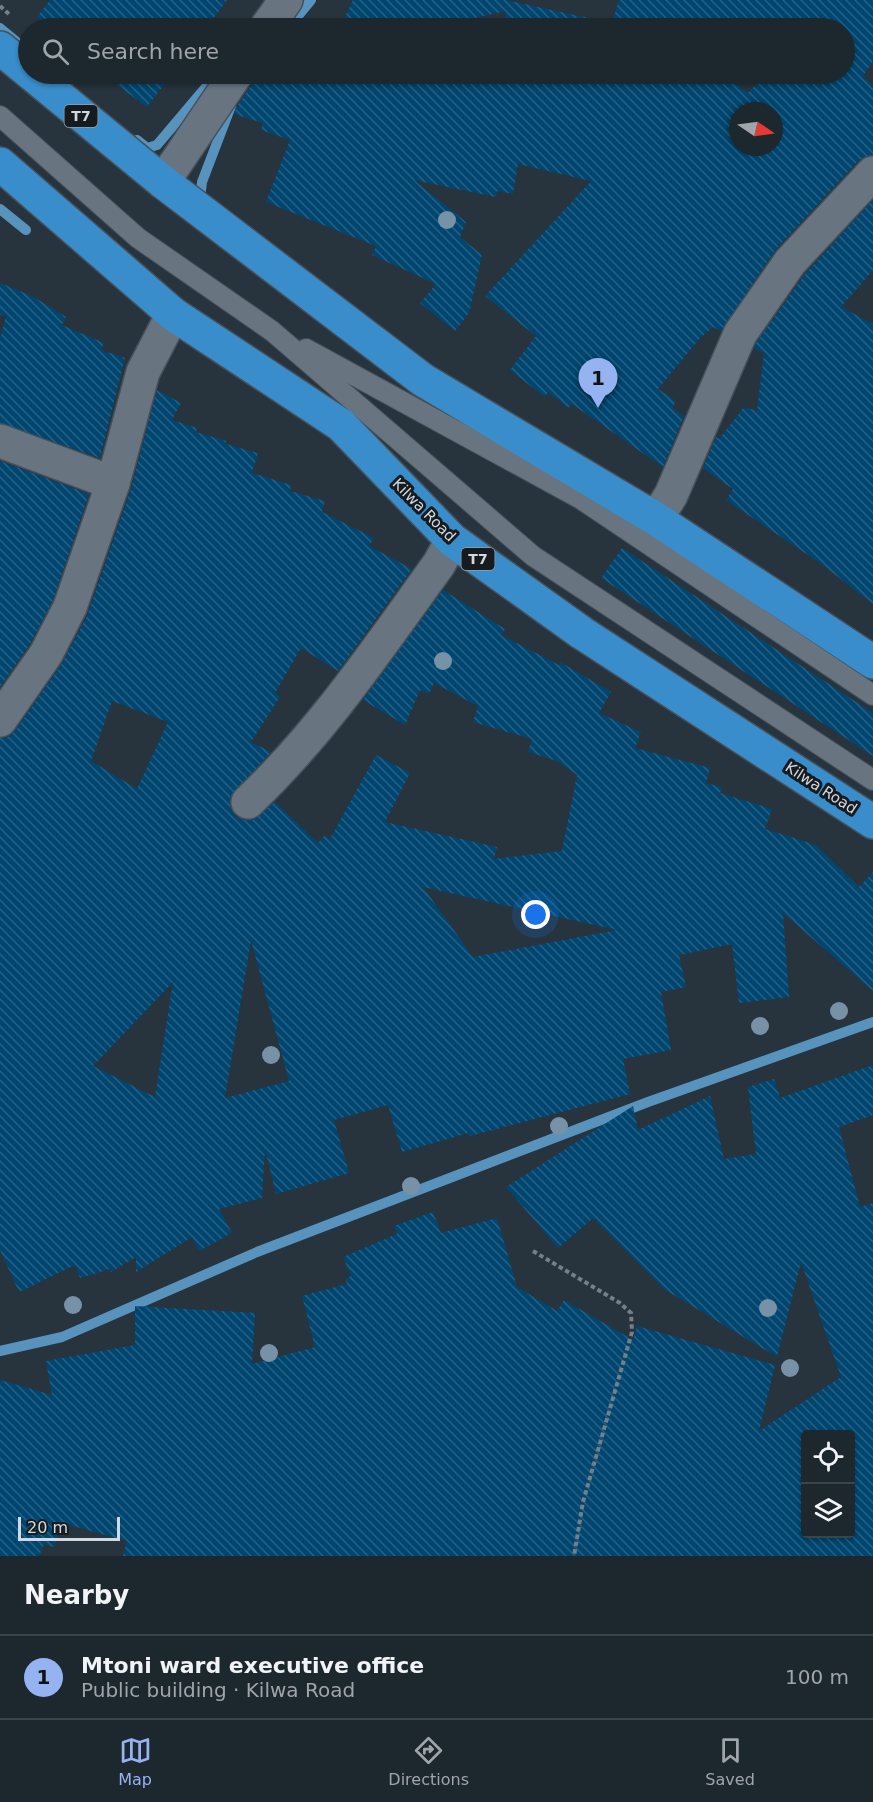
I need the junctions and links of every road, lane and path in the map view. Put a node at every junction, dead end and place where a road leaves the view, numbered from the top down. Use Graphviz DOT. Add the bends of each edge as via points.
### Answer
graph roads {
  1 [pos="286,0"];
  2 [pos="274,18"];
  3 [pos="0,48"];
  4 [pos="18,63"];
  5 [pos="44,84"];
  6 [pos="229,84"];
  7 [pos="0,116"];
  8 [pos="0,164"];
  9 [pos="873,173"];
  10 [pos="163,182"];
  11 [pos="173,314"];
  12 [pos="272,331"];
  13 [pos="0,441"];
  14 [pos="113,483"];
  15 [pos="656,519"];
  16 [pos="452,540"];
  17 [pos="873,662"];
  18 [pos="873,695"];
  19 [pos="0,720"];
  20 [pos="873,780"];
  21 [pos="248,802"];
  22 [pos="873,822"];
  23 [pos="533,1251"];
  24 [pos="574,1556"];
  1 -- 2 [label="street"];
  3 -- 4 [label="highway, T7"];
  5 -- 10 [label="highway, T7"];
  6 -- 10 [label="street"];
  7 -- 12 [label="lane" via="138,238"];
  8 -- 11 [label="highway, Kilwa Road / T7"];
  9 -- 15 [label="street" via="790,262 740,334 671,495"];
  10 -- 15 [label="highway, T7" via="423,380"];
  11 -- 14 [label="street" via="143,372"];
  11 -- 16 [label="highway, Kilwa Road / T7" via="341,425"];
  12 -- 18 [label="lane" via="581,499"];
  12 -- 20 [label="lane" via="533,556"];
  13 -- 14 [label="street"];
  14 -- 19 [label="street" via="70,607 46,654"];
  15 -- 17 [label="highway, T7"];
  16 -- 21 [label="street" via="439,564 323,723"];
  16 -- 22 [label="highway, Kilwa Road / T7" via="582,633"];
  23 -- 24 [label="path" via="631,1313 632,1332 583,1503"];
}
